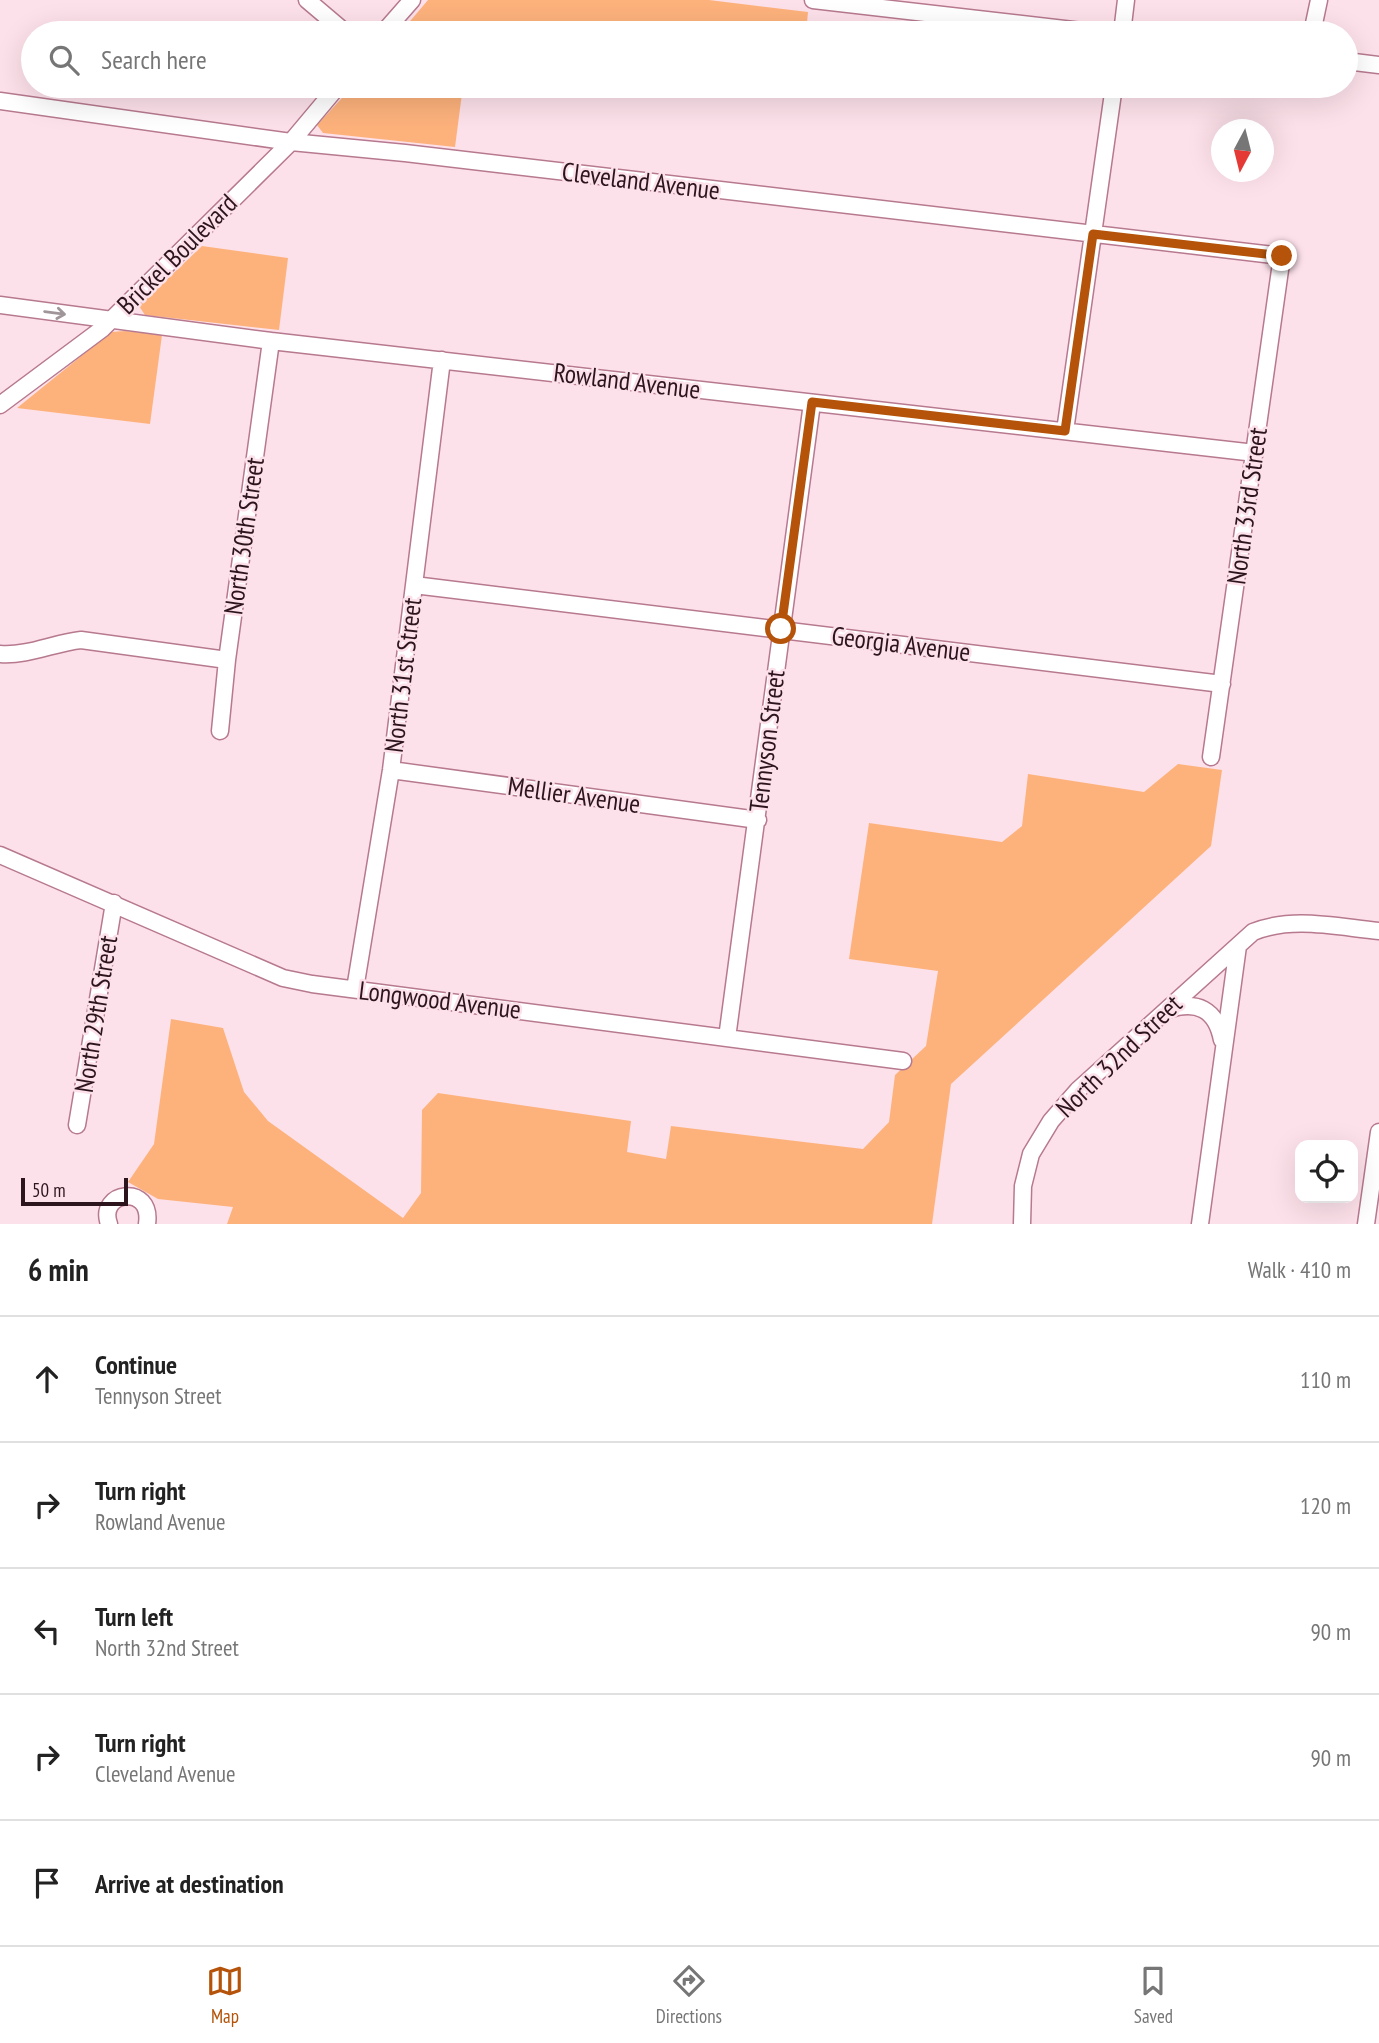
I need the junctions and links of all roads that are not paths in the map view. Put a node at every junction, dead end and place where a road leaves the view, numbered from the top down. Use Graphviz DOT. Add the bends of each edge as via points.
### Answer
graph roads {
  1 [pos="306,0"];
  2 [pos="412,0"];
  3 [pos="813,0"];
  4 [pos="1126,0"];
  5 [pos="1319,0"];
  6 [pos="331,21"];
  7 [pos="394,21"];
  8 [pos="995,21"];
  9 [pos="1123,21"];
  10 [pos="1315,21"];
  11 [pos="1358,62"];
  12 [pos="1379,65"];
  13 [pos="328,98"];
  14 [pos="1112,98"];
  15 [pos="0,101"];
  16 [pos="291,142"];
  17 [pos="1093,234"];
  18 [pos="1282,256"];
  19 [pos="0,305"];
  20 [pos="110,321"];
  21 [pos="271,341"];
  22 [pos="443,360"];
  23 [pos="812,402"];
  24 [pos="0,405"];
  25 [pos="1065,431"];
  26 [pos="1255,453"];
  27 [pos="414,585"];
  28 [pos="781,629"];
  29 [pos="0,654"];
  30 [pos="227,660"];
  31 [pos="1222,684"];
  32 [pos="220,731"];
  33 [pos="1211,757"];
  34 [pos="390,770"];
  35 [pos="758,820"];
  36 [pos="0,855"];
  37 [pos="114,903"];
  38 [pos="1379,931"];
  39 [pos="1238,946"];
  40 [pos="355,989"];
  41 [pos="1165,1011"];
  42 [pos="727,1038"];
  43 [pos="1223,1043"];
  44 [pos="903,1062"];
  45 [pos="77,1125"];
  46 [pos="1379,1132"];
  47 [pos="1371,1216"];
  48 [pos="109,1224"];
  49 [pos="147,1224"];
  50 [pos="1022,1224"];
  51 [pos="1200,1224"];
  1 -- 6 [label="street"];
  2 -- 7 [label="street"];
  3 -- 8 [label="street"];
  4 -- 9 [label="street"];
  5 -- 10 [label="street"];
  11 -- 12 [label="street"];
  13 -- 16 [label="street, Brickel Boulevard"];
  14 -- 17 [label="street"];
  15 -- 16 [label="street, Cleveland Avenue"];
  16 -- 17 [label="street, Cleveland Avenue"];
  16 -- 20 [label="street, Brickel Boulevard"];
  17 -- 18 [label="street, Cleveland Avenue"];
  17 -- 25 [label="street"];
  18 -- 26 [label="street, North 33rd Street"];
  19 -- 20 [label="street, Rowland Avenue, one-way"];
  20 -- 21 [label="street, Rowland Avenue"];
  20 -- 24 [label="street, Brickel Boulevard"];
  21 -- 22 [label="street, Rowland Avenue"];
  21 -- 30 [label="street, North 30th Street"];
  22 -- 23 [label="street, Rowland Avenue"];
  22 -- 27 [label="street, North 31st Street"];
  23 -- 25 [label="street, Rowland Avenue"];
  23 -- 28 [label="street, Tennyson Street"];
  25 -- 26 [label="street, Rowland Avenue"];
  26 -- 31 [label="street, North 33rd Street"];
  27 -- 28 [label="street, Georgia Avenue"];
  27 -- 34 [label="street, North 31st Street"];
  28 -- 31 [label="street, Georgia Avenue"];
  28 -- 35 [label="street, Tennyson Street"];
  29 -- 30 [label="street" via="27,654 82,640"];
  30 -- 32 [label="street, North 30th Street"];
  31 -- 33 [label="street, North 33rd Street"];
  34 -- 35 [label="street, Mellier Avenue"];
  34 -- 40 [label="street, North 31st Street"];
  35 -- 42 [label="street, Tennyson Street"];
  36 -- 37 [label="street, Longwood Avenue"];
  37 -- 40 [label="street, Longwood Avenue" via="284,978"];
  37 -- 45 [label="street, North 29th Street"];
  38 -- 39 [label="street" via="1272,924 1253,932"];
  39 -- 41 [label="street, North 32nd Street"];
  39 -- 43 [label="street"];
  40 -- 42 [label="street, Longwood Avenue"];
  41 -- 43 [label="street" via="1179,1006 1207,1011 1219,1023"];
  41 -- 50 [label="street, North 32nd Street" via="1079,1090 1042,1135 1031,1154 1023,1186"];
  42 -- 44 [label="street, Longwood Avenue"];
  43 -- 51 [label="street"];
  46 -- 47 [label="street"];
  48 -- 49 [label="street" via="111,1203 130,1195 148,1212"];
}
